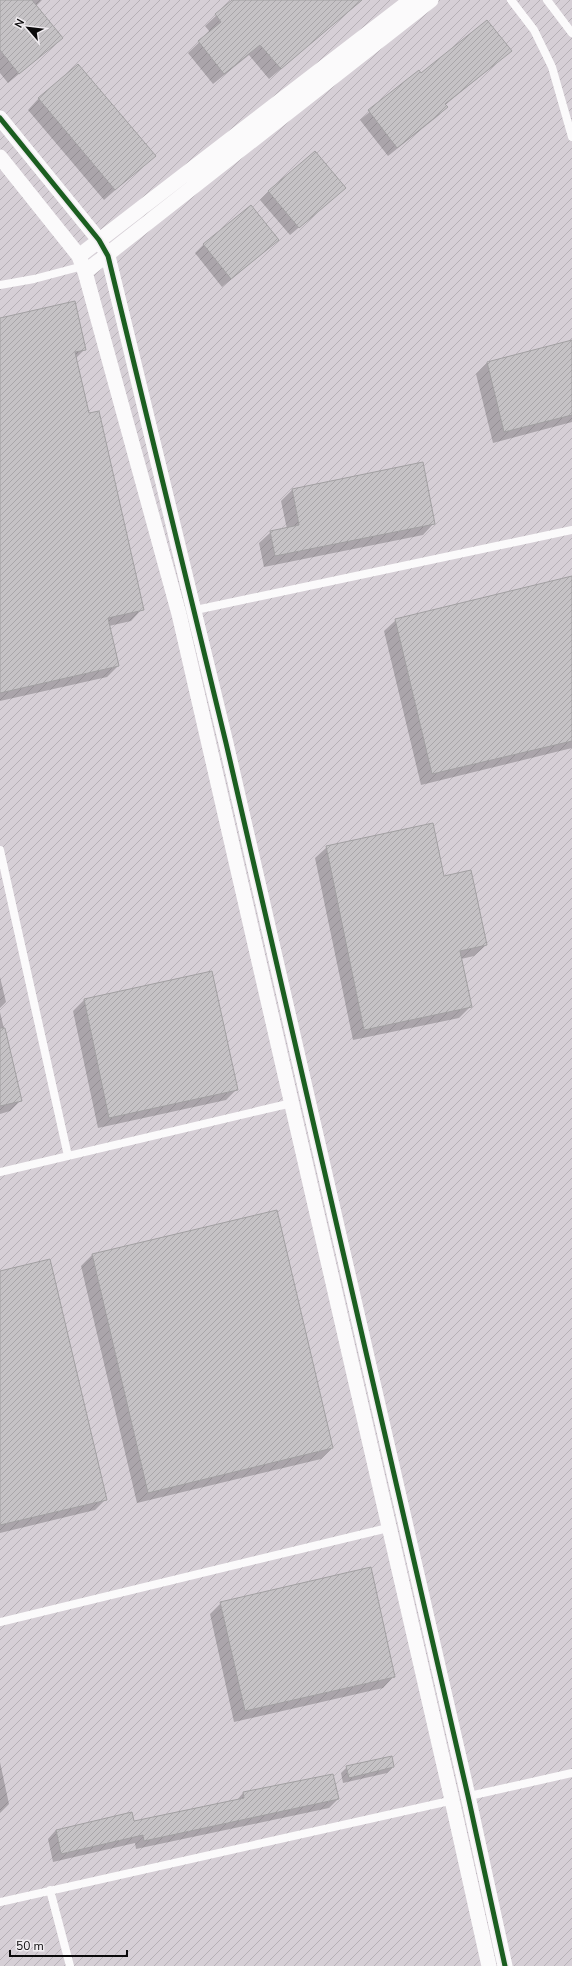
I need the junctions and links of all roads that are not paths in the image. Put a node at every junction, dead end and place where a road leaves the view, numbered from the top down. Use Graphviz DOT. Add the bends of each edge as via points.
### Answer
graph roads {
  1 [pos="411,0"];
  2 [pos="431,0"];
  3 [pos="511,0"];
  4 [pos="547,0"];
  5 [pos="572,33"];
  6 [pos="0,118"];
  7 [pos="572,137"];
  8 [pos="0,157"];
  9 [pos="99,240"];
  10 [pos="108,256"];
  11 [pos="82,265"];
  12 [pos="0,285"];
  13 [pos="572,530"];
  14 [pos="194,610"];
  15 [pos="178,614"];
  16 [pos="0,850"];
  17 [pos="292,1103"];
  18 [pos="68,1156"];
  19 [pos="0,1172"];
  20 [pos="388,1528"];
  21 [pos="0,1622"];
  22 [pos="572,1773"];
  23 [pos="468,1796"];
  24 [pos="452,1800"];
  25 [pos="50,1890"];
  26 [pos="0,1902"];
  27 [pos="70,1966"];
  28 [pos="489,1966"];
  29 [pos="505,1966"];
  1 -- 9 [label="street"];
  2 -- 10 [label="street"];
  3 -- 7 [label="lane" via="534,30 552,67"];
  4 -- 5 [label="lane"];
  6 -- 9 [label="street"];
  8 -- 11 [label="street"];
  9 -- 10 [label="street"];
  9 -- 11 [label="street"];
  10 -- 11 [label="street"];
  10 -- 14 [label="street"];
  11 -- 12 [label="lane" via="34,279"];
  11 -- 15 [label="street"];
  13 -- 14 [label="lane"];
  14 -- 15 [label="lane"];
  14 -- 23 [label="street"];
  15 -- 17 [label="street"];
  16 -- 18 [label="lane"];
  17 -- 18 [label="lane"];
  17 -- 20 [label="street"];
  18 -- 19 [label="lane"];
  20 -- 21 [label="lane"];
  20 -- 24 [label="street"];
  22 -- 23 [label="lane"];
  23 -- 24 [label="lane"];
  23 -- 29 [label="street"];
  24 -- 25 [label="lane"];
  24 -- 28 [label="street"];
  25 -- 26 [label="lane"];
  25 -- 27 [label="lane"];
}
